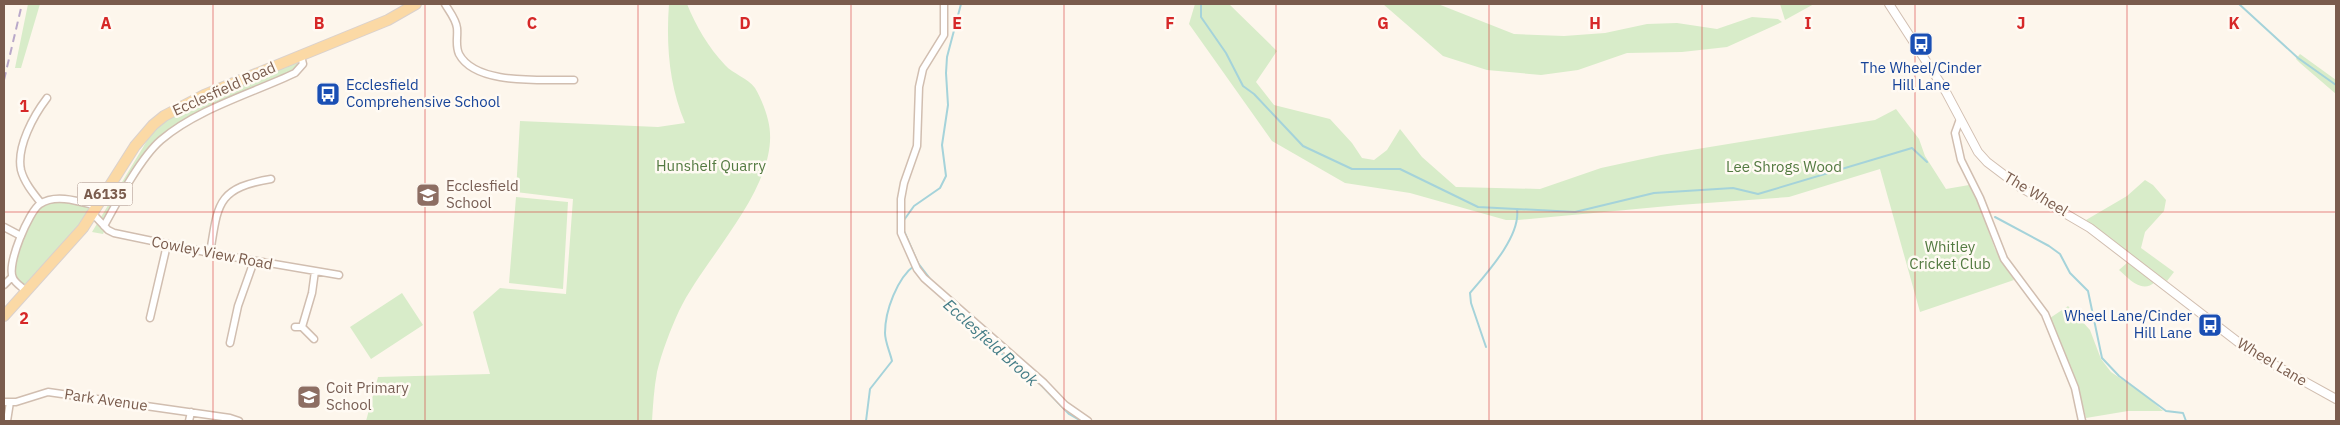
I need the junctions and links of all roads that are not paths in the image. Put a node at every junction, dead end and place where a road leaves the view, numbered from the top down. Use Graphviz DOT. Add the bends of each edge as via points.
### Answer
graph roads {
  1 [pos="416,4"];
  2 [pos="445,4"];
  3 [pos="944,4"];
  4 [pos="1889,4"];
  5 [pos="301,56"];
  6 [pos="574,80"];
  7 [pos="47,98"];
  8 [pos="1960,119"];
  9 [pos="271,180"];
  10 [pos="41,203"];
  11 [pos="95,210"];
  12 [pos="104,226"];
  13 [pos="4,227"];
  14 [pos="21,236"];
  15 [pos="167,245"];
  16 [pos="210,253"];
  17 [pos="254,261"];
  18 [pos="2139,265"];
  19 [pos="315,271"];
  20 [pos="339,275"];
  21 [pos="12,277"];
  22 [pos="4,284"];
  23 [pos="26,291"];
  24 [pos="4,316"];
  25 [pos="150,318"];
  26 [pos="314,339"];
  27 [pos="230,343"];
  28 [pos="2336,399"];
  29 [pos="7,402"];
  30 [pos="191,412"];
  31 [pos="7,421"];
  32 [pos="189,421"];
  33 [pos="239,421"];
  34 [pos="1088,421"];
  35 [pos="2082,421"];
  1 -- 5 [label="main road, Ecclesfield Road / A6135" via="388,20"];
  2 -- 6 [label="street" via="457,25 456,47 469,66 479,72 514,78"];
  3 -- 34 [label="street" via="944,35 923,69 919,87 917,146 902,191 901,233 924,278"];
  4 -- 8 [label="street, The Wheel"];
  5 -- 11 [label="main road, Ecclesfield Road / A6135" via="204,95 164,116 135,146"];
  5 -- 12 [label="street, Ecclesfield Road" via="303,64 295,73 191,120 159,141 123,192"];
  7 -- 10 [label="street" via="30,127 20,167 24,180"];
  8 -- 18 [label="street, The Wheel" via="1978,152 2000,173 2084,224"];
  8 -- 35 [label="street" via="1955,134 1961,160 2004,259 2045,314 2075,388"];
  9 -- 16 [label="street" via="244,185 225,197 216,214"];
  10 -- 11 [label="street" via="55,199"];
  10 -- 14 [label="street" via="31,214"];
  11 -- 12 [label="street, Cowley View Road"];
  11 -- 23 [label="main road, Ecclesfield Road / A6135" via="83,228"];
  12 -- 15 [label="street, Cowley View Road" via="114,233"];
  13 -- 14 [label="street"];
  14 -- 21 [label="street" via="11,268"];
  15 -- 16 [label="street, Cowley View Road"];
  15 -- 25 [label="street"];
  16 -- 17 [label="street, Cowley View Road"];
  17 -- 19 [label="street, Cowley View Road"];
  17 -- 27 [label="street" via="238,306"];
  18 -- 28 [label="street, Wheel Lane" via="2247,349"];
  19 -- 20 [label="street, Cowley View Road"];
  19 -- 26 [label="street" via="312,293 299,327"];
  21 -- 22 [label="street"];
  21 -- 23 [label="street"];
  23 -- 24 [label="main road, Ecclesfield Road / A6135"];
  29 -- 30 [label="street, Park Avenue" via="48,392"];
  29 -- 31 [label="street"];
  30 -- 32 [label="street"];
  30 -- 33 [label="street, Park Avenue"];
}
